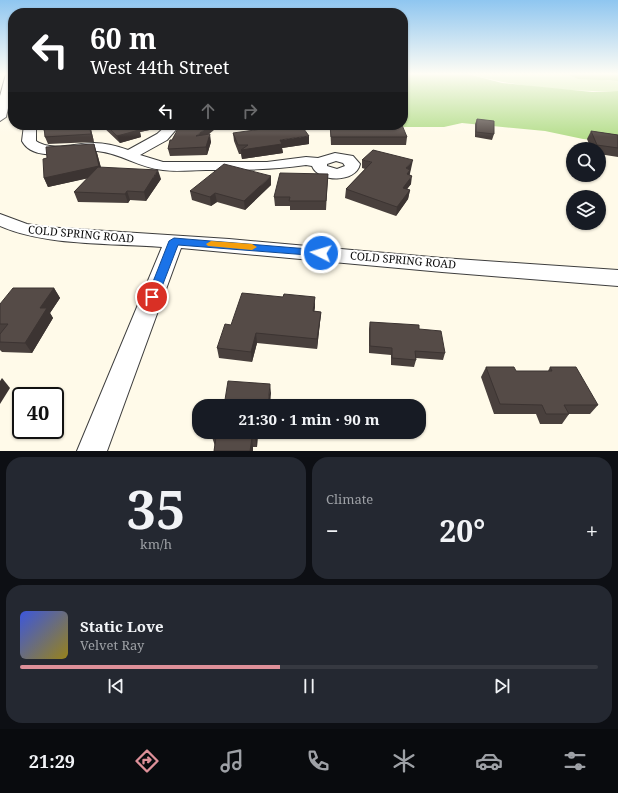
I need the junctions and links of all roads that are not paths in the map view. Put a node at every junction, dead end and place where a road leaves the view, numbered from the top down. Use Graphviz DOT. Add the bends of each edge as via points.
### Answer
graph roads {
  1 [pos="7,103"];
  2 [pos="0,117"];
  3 [pos="29,130"];
  4 [pos="169,130"];
  5 [pos="129,155"];
  6 [pos="320,162"];
  7 [pos="0,219"];
  8 [pos="35,232"];
  9 [pos="0,234"];
  10 [pos="174,241"];
  11 [pos="618,278"];
  12 [pos="92,451"];
  1 -- 2 [label="street"];
  3 -- 5 [label="street" via="28,140 38,147 103,148"];
  4 -- 5 [label="street" via="162,137"];
  5 -- 6 [label="street" via="155,165 184,167 267,166"];
  7 -- 8 [label="street, COLD SPRING ROAD"];
  8 -- 9 [label="street"];
  8 -- 10 [label="street, COLD SPRING ROAD"];
  10 -- 11 [label="street, COLD SPRING ROAD"];
  10 -- 12 [label="street"];
}
